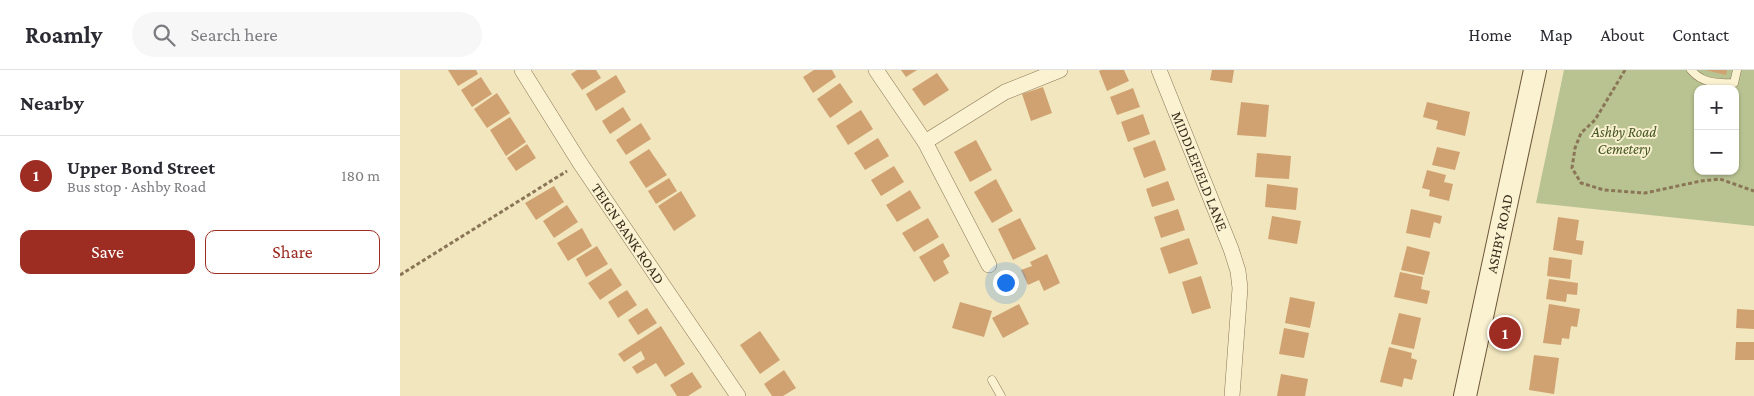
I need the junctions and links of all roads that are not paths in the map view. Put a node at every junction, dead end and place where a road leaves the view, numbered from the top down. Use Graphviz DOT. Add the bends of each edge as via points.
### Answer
graph roads {
  1 [pos="522,70"];
  2 [pos="876,70"];
  3 [pos="1060,70"];
  4 [pos="1159,70"];
  5 [pos="1536,70"];
  6 [pos="1691,70"];
  7 [pos="1738,70"];
  8 [pos="925,142"];
  9 [pos="989,264"];
  10 [pos="992,380"];
  11 [pos="738,396"];
  12 [pos="1001,396"];
  13 [pos="1232,396"];
  14 [pos="1465,396"];
  1 -- 11 [label="street, TEIGN BANK ROAD" via="580,163"];
  2 -- 8 [label="street"];
  3 -- 8 [label="street" via="1005,92"];
  4 -- 13 [label="street, MIDDLEFIELD LANE" via="1238,272 1240,288"];
  5 -- 14 [label="main road, ASHBY ROAD"];
  6 -- 7 [label="lane" via="1698,78 1718,84 1734,83"];
  8 -- 9 [label="street"];
  10 -- 12 [label="lane"];
}
